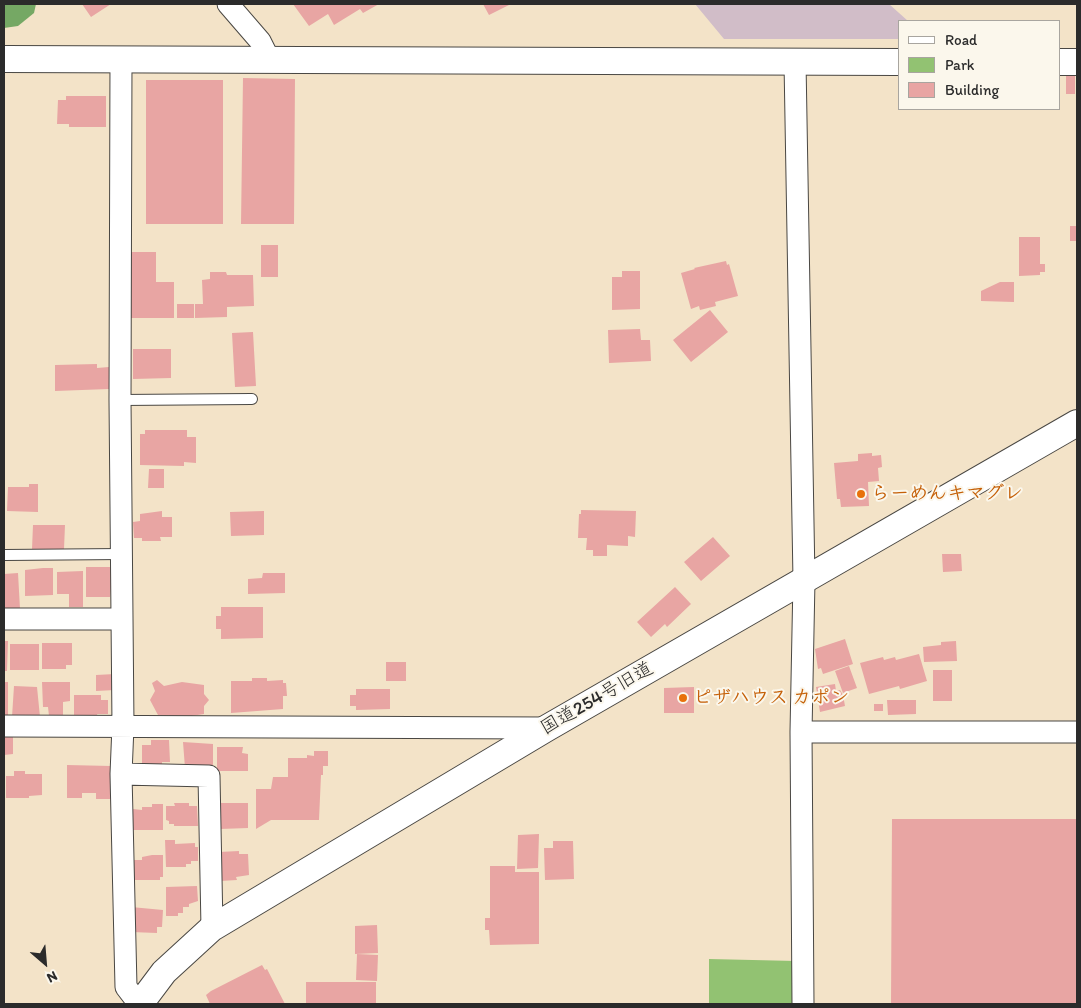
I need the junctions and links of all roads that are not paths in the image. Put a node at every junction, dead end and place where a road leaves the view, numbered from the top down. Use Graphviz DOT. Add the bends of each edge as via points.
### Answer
graph roads {
  1 [pos="228,4"];
  2 [pos="4,59"];
  3 [pos="121,59"];
  4 [pos="269,59"];
  5 [pos="795,62"];
  6 [pos="898,62"];
  7 [pos="1061,62"];
  8 [pos="1077,62"];
  9 [pos="252,399"];
  10 [pos="120,400"];
  11 [pos="1077,424"];
  12 [pos="122,554"];
  13 [pos="4,555"];
  14 [pos="804,580"];
  15 [pos="4,619"];
  16 [pos="122,619"];
  17 [pos="4,726"];
  18 [pos="123,726"];
  19 [pos="547,728"];
  20 [pos="801,732"];
  21 [pos="1077,732"];
  22 [pos="121,774"];
  23 [pos="212,928"];
  24 [pos="139,1004"];
  25 [pos="803,1004"];
  1 -- 4 [label="street" via="260,41"];
  2 -- 3 [label="street"];
  3 -- 4 [label="street"];
  3 -- 10 [label="street"];
  4 -- 5 [label="street"];
  5 -- 6 [label="street"];
  5 -- 14 [label="street"];
  7 -- 8 [label="street"];
  9 -- 10 [label="lane"];
  10 -- 12 [label="street"];
  11 -- 14 [label="street, 国道254号旧道"];
  12 -- 13 [label="lane"];
  12 -- 16 [label="street"];
  14 -- 19 [label="street, 国道254号旧道"];
  14 -- 20 [label="street"];
  15 -- 16 [label="street"];
  16 -- 18 [label="street"];
  17 -- 18 [label="street"];
  18 -- 19 [label="street"];
  18 -- 22 [label="street"];
  19 -- 23 [label="street, 国道254号旧道"];
  20 -- 21 [label="street"];
  20 -- 25 [label="street"];
  22 -- 23 [label="street" via="209,776"];
  22 -- 24 [label="street" via="126,987"];
  23 -- 24 [label="street, 国道254号旧道" via="164,972"];
}
